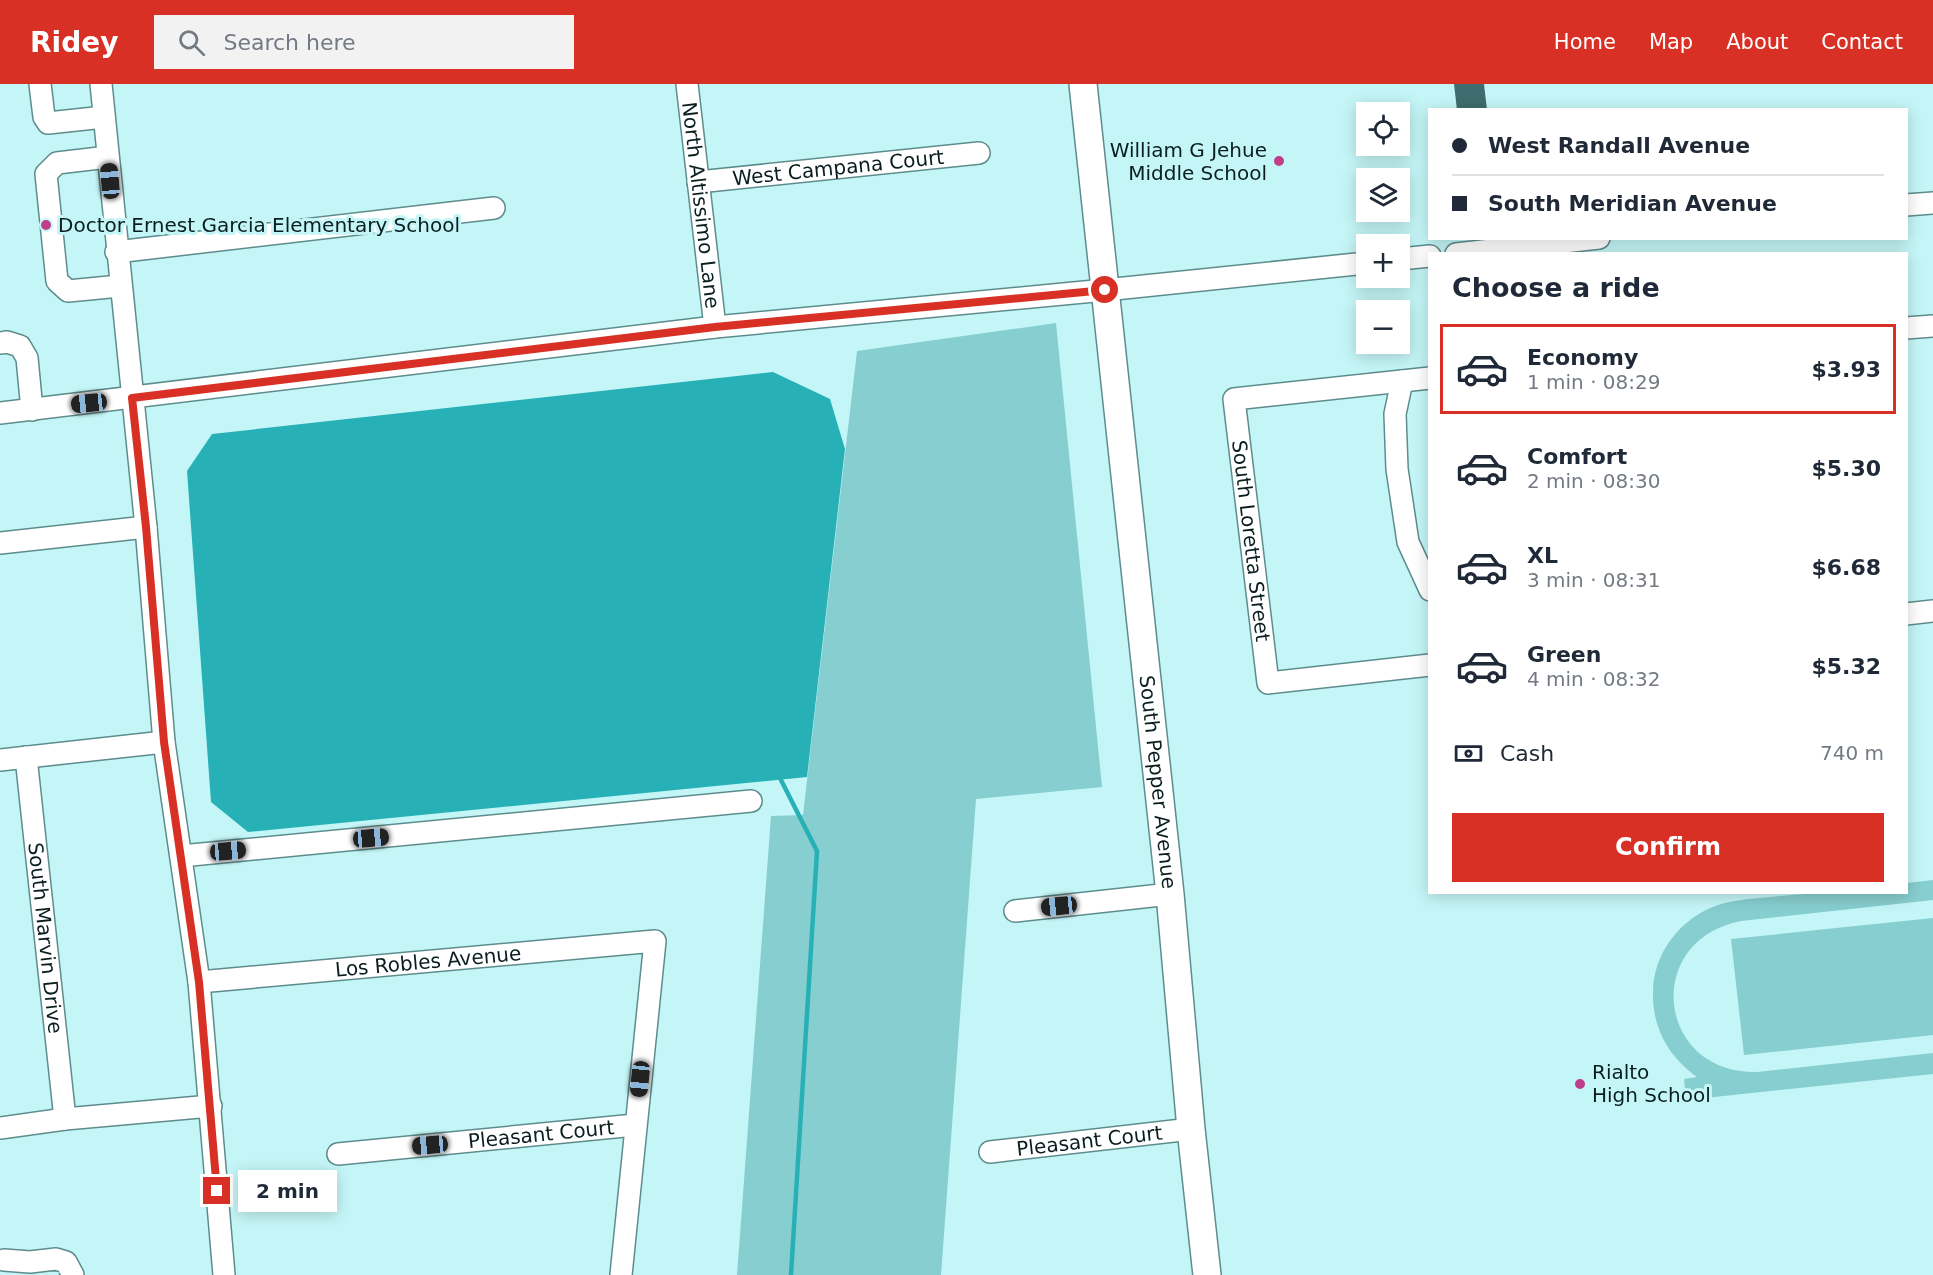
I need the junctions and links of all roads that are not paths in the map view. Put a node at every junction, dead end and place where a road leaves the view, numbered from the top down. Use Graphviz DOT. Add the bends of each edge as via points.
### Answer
graph roads {
  1 [pos="40,84"];
  2 [pos="101,84"];
  3 [pos="687,84"];
  4 [pos="1083,84"];
  5 [pos="104,117"];
  6 [pos="979,153"];
  7 [pos="108,157"];
  8 [pos="698,182"];
  9 [pos="1933,203"];
  10 [pos="1908,205"];
  11 [pos="494,208"];
  12 [pos="1585,240"];
  13 [pos="1549,245"];
  14 [pos="116,252"];
  15 [pos="1477,252"];
  16 [pos="1428,256"];
  17 [pos="1410,258"];
  18 [pos="1356,264"];
  19 [pos="120,286"];
  20 [pos="1105,290"];
  21 [pos="1933,326"];
  22 [pos="715,327"];
  23 [pos="1908,328"];
  24 [pos="0,342"];
  25 [pos="1428,378"];
  26 [pos="1402,381"];
  27 [pos="132,398"];
  28 [pos="32,410"];
  29 [pos="0,413"];
  30 [pos="146,527"];
  31 [pos="0,543"];
  32 [pos="1428,586"];
  33 [pos="1933,611"];
  34 [pos="1908,614"];
  35 [pos="1428,665"];
  36 [pos="164,742"];
  37 [pos="26,757"];
  38 [pos="0,760"];
  39 [pos="751,801"];
  40 [pos="181,856"];
  41 [pos="1170,894"];
  42 [pos="1015,911"];
  43 [pos="199,982"];
  44 [pos="211,1106"];
  45 [pos="65,1119"];
  46 [pos="635,1125"];
  47 [pos="0,1128"];
  48 [pos="1191,1129"];
  49 [pos="990,1152"];
  50 [pos="338,1154"];
  51 [pos="4,1260"];
  52 [pos="72,1275"];
  53 [pos="224,1275"];
  54 [pos="621,1275"];
  55 [pos="1207,1275"];
  1 -- 5 [label="street" via="48,123"];
  2 -- 5 [label="street"];
  3 -- 8 [label="street, North Altissimo Lane"];
  4 -- 20 [label="main road, South Pepper Avenue"];
  5 -- 7 [label="street"];
  6 -- 8 [label="street, West Campana Court"];
  7 -- 14 [label="street"];
  7 -- 19 [label="street" via="57,163 46,174 57,281 68,291"];
  8 -- 22 [label="street, North Altissimo Lane"];
  9 -- 10 [label="street"];
  11 -- 14 [label="street"];
  12 -- 13 [label="street"];
  13 -- 15 [label="street"];
  14 -- 19 [label="street"];
  16 -- 17 [label="street"];
  18 -- 20 [label="street"];
  19 -- 27 [label="street"];
  20 -- 22 [label="street"];
  20 -- 41 [label="main road, South Pepper Avenue"];
  21 -- 23 [label="street"];
  22 -- 27 [label="street"];
  24 -- 28 [label="street" via="20,346 27,358"];
  25 -- 26 [label="street"];
  26 -- 32 [label="street" via="1395,414 1396,469 1408,542"];
  26 -- 35 [label="street, South Loretta Street" via="1234,399 1268,683"];
  27 -- 28 [label="street"];
  27 -- 30 [label="street"];
  28 -- 29 [label="street"];
  30 -- 31 [label="street"];
  30 -- 36 [label="street"];
  33 -- 34 [label="street"];
  36 -- 37 [label="street"];
  36 -- 40 [label="street"];
  37 -- 38 [label="street"];
  37 -- 45 [label="street, South Marvin Drive"];
  39 -- 40 [label="street"];
  40 -- 43 [label="street"];
  41 -- 42 [label="street"];
  41 -- 48 [label="main road, South Pepper Avenue"];
  43 -- 44 [label="street"];
  43 -- 46 [label="street, Los Robles Avenue" via="655,941"];
  44 -- 45 [label="street"];
  44 -- 53 [label="street"];
  45 -- 47 [label="street"];
  46 -- 50 [label="street, Pleasant Court"];
  46 -- 54 [label="street"];
  48 -- 49 [label="street, Pleasant Court"];
  48 -- 55 [label="main road, South Pepper Avenue"];
  51 -- 52 [label="street" via="56,1259 66,1262"];
}
